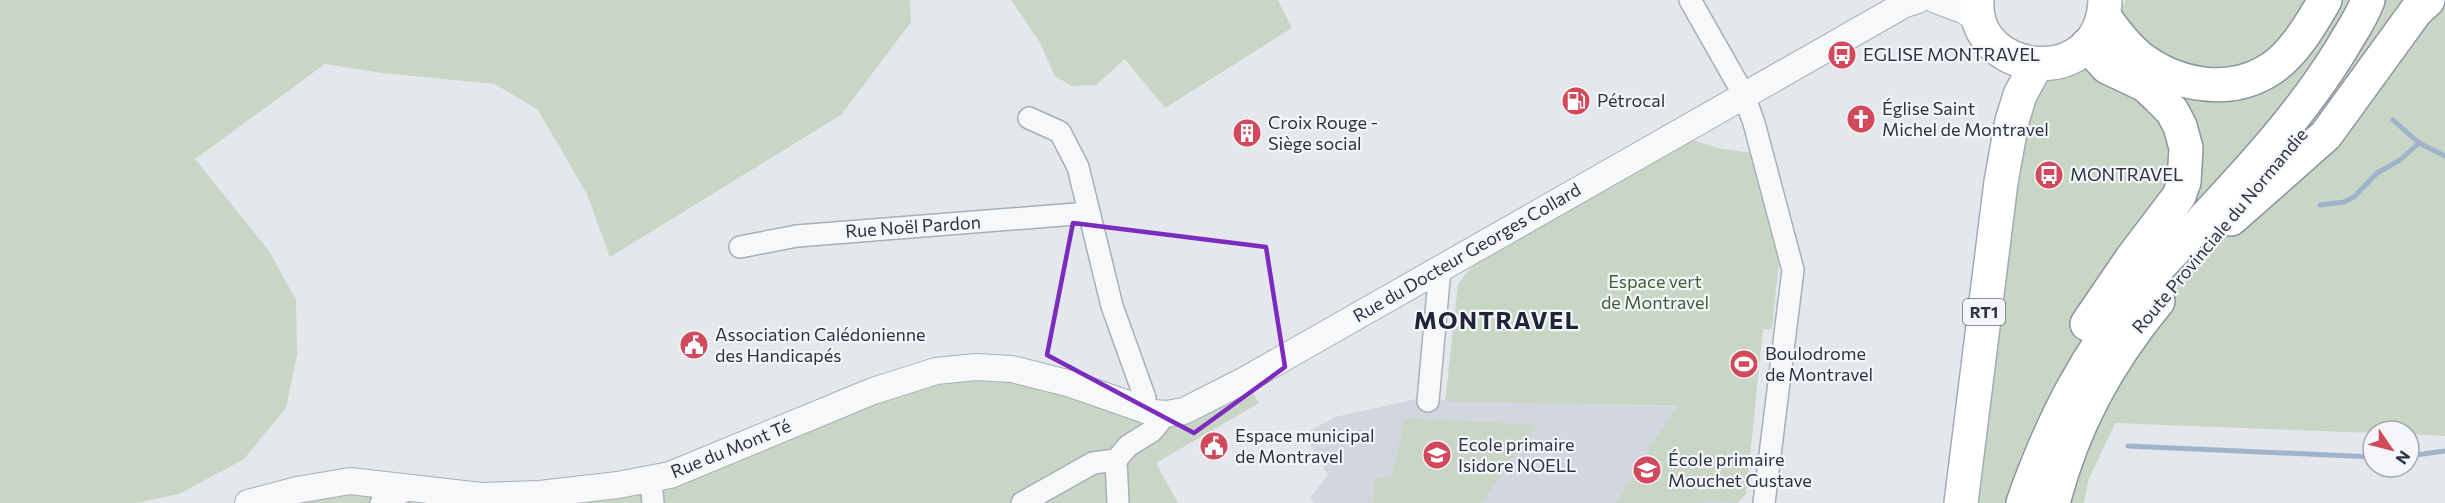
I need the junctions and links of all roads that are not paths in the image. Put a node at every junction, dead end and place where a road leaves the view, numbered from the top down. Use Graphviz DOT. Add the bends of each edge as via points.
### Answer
graph roads {
  1 [pos="1690,0"];
  2 [pos="1936,0"];
  3 [pos="2325,0"];
  4 [pos="2349,0"];
  5 [pos="2368,0"];
  6 [pos="2387,0"];
  7 [pos="2428,0"];
  8 [pos="1909,2"];
  9 [pos="2105,4"];
  10 [pos="1978,11"];
  11 [pos="2087,45"];
  12 [pos="2000,51"];
  13 [pos="2036,65"];
  14 [pos="1744,95"];
  15 [pos="1029,118"];
  16 [pos="2012,122"];
  17 [pos="1088,213"];
  18 [pos="2231,219"];
  19 [pos="740,247"];
  20 [pos="2173,252"];
  21 [pos="1440,268"];
  22 [pos="1428,401"];
  23 [pos="1154,411"];
  24 [pos="1116,460"];
  25 [pos="2036,466"];
  26 [pos="409,489"];
  27 [pos="652,491"];
  28 [pos="480,500"];
  29 [pos="248,503"];
  30 [pos="381,503"];
  31 [pos="1022,503"];
  32 [pos="1118,503"];
  33 [pos="1764,503"];
  34 [pos="1961,503"];
  35 [pos="2023,503"];
  36 [pos="2053,503"];
  1 -- 14 [label="street"];
  2 -- 10 [label="street"];
  3 -- 9 [label="main road" via="2301,38 2265,73 2217,85 2190,82 2144,61 2117,35"];
  4 -- 20 [label="main road" via="2339,23 2278,111"];
  5 -- 20 [label="main road, Route Provinciale du Normandie" via="2329,69 2279,135"];
  6 -- 18 [label="main road, Route Provinciale du Normandie" via="2375,30 2336,94"];
  7 -- 18 [label="main road" via="2326,135"];
  8 -- 14 [label="street, Rue du Docteur Georges Collard"];
  9 -- 11 [label="main road" via="2097,32"];
  10 -- 12 [label="main road" via="1988,38"];
  11 -- 13 [label="main road" via="2060,62"];
  11 -- 25 [label="main road" via="2107,67 2145,85 2172,111 2186,148 2186,168 2179,196 2100,303 2067,356 2056,379"];
  12 -- 13 [label="main road"];
  12 -- 16 [label="main road, RT1"];
  13 -- 16 [label="main road, RT1" via="2020,95"];
  14 -- 21 [label="street, Rue du Docteur Georges Collard"];
  14 -- 33 [label="street" via="1793,270"];
  15 -- 17 [label="street" via="1060,132 1078,167"];
  16 -- 34 [label="main road, RT1"];
  17 -- 19 [label="street, Rue Noël Pardon" via="797,236"];
  17 -- 23 [label="street" via="1113,306 1145,398"];
  18 -- 36 [label="main road, Route Provinciale du Normandie" via="2187,266 2114,360 2080,420"];
  20 -- 25 [label="main road, Route Provinciale du Normandie" via="2144,282 2085,364"];
  21 -- 22 [label="street"];
  21 -- 23 [label="street, Rue du Docteur Georges Collard" via="1184,411"];
  23 -- 24 [label="street, Rue du Docteur Georges Collard" via="1152,430 1128,446"];
  23 -- 27 [label="street, Rue du Mont Té" via="1012,369 936,371 873,391 670,475"];
  24 -- 31 [label="street" via="1093,463"];
  24 -- 32 [label="street"];
  25 -- 35 [label="main road"];
  26 -- 28 [label="street, Rue du Mont Té"];
  26 -- 29 [label="street, Rue du Mont Té" via="350,481"];
  26 -- 30 [label="street"];
  27 -- 28 [label="street, Rue du Mont Té" via="618,485"];
}
